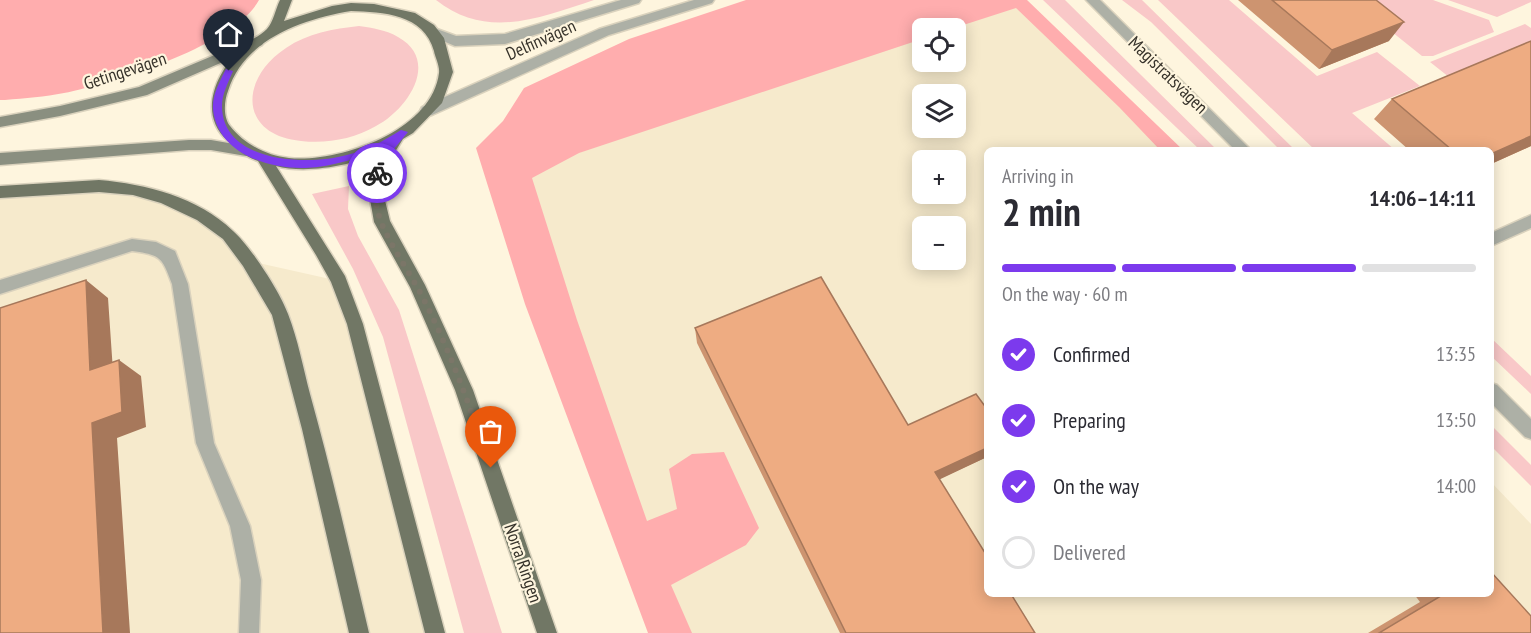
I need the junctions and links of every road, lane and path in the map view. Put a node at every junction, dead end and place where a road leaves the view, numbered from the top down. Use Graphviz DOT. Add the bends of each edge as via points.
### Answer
graph roads {
  1 [pos="286,0"];
  2 [pos="396,0"];
  3 [pos="635,0"];
  4 [pos="708,0"];
  5 [pos="1092,0"];
  6 [pos="411,16"];
  7 [pos="273,31"];
  8 [pos="434,32"];
  9 [pos="257,42"];
  10 [pos="427,111"];
  11 [pos="0,122"];
  12 [pos="404,132"];
  13 [pos="1241,147"];
  14 [pos="246,152"];
  15 [pos="0,159"];
  16 [pos="264,159"];
  17 [pos="0,192"];
  18 [pos="1531,221"];
  19 [pos="1494,239"];
  20 [pos="0,287"];
  21 [pos="1494,394"];
  22 [pos="1531,431"];
  23 [pos="249,633"];
  24 [pos="359,633"];
  25 [pos="435,633"];
  26 [pos="547,633"];
  1 -- 7 [label="main road"];
  2 -- 6 [label="main road, Norra Ringen"];
  3 -- 8 [label="street, Delfinvägen" via="506,39 455,41"];
  4 -- 10 [label="street, Delfinvägen" via="604,32"];
  5 -- 13 [label="street, Magistratsvägen"];
  6 -- 7 [label="main road, Norra Ringen" via="351,7 309,15"];
  6 -- 8 [label="main road, Norra Ringen"];
  7 -- 9 [label="main road, Norra Ringen"];
  8 -- 10 [label="main road, Norra Ringen" via="447,62 437,99"];
  9 -- 11 [label="main road, Getingevägen" via="142,91"];
  9 -- 14 [label="main road, Norra Ringen" via="229,71 219,92 217,108 222,126"];
  10 -- 12 [label="main road, Norra Ringen"];
  12 -- 16 [label="main road, Norra Ringen" via="346,159 304,164"];
  12 -- 26 [label="main road, Norra Ringen" via="378,166 375,188 381,222 422,295 464,390"];
  14 -- 15 [label="main road" via="189,145"];
  14 -- 16 [label="main road, Norra Ringen"];
  16 -- 25 [label="main road" via="322,250 355,324"];
  17 -- 24 [label="main road" via="99,186 133,189 202,216 228,235 249,261 279,314 311,429"];
  18 -- 19 [label="street"];
  20 -- 23 [label="street" via="132,245 156,248 169,256 180,284 205,443 240,526 251,580"];
  21 -- 22 [label="street"];
}
